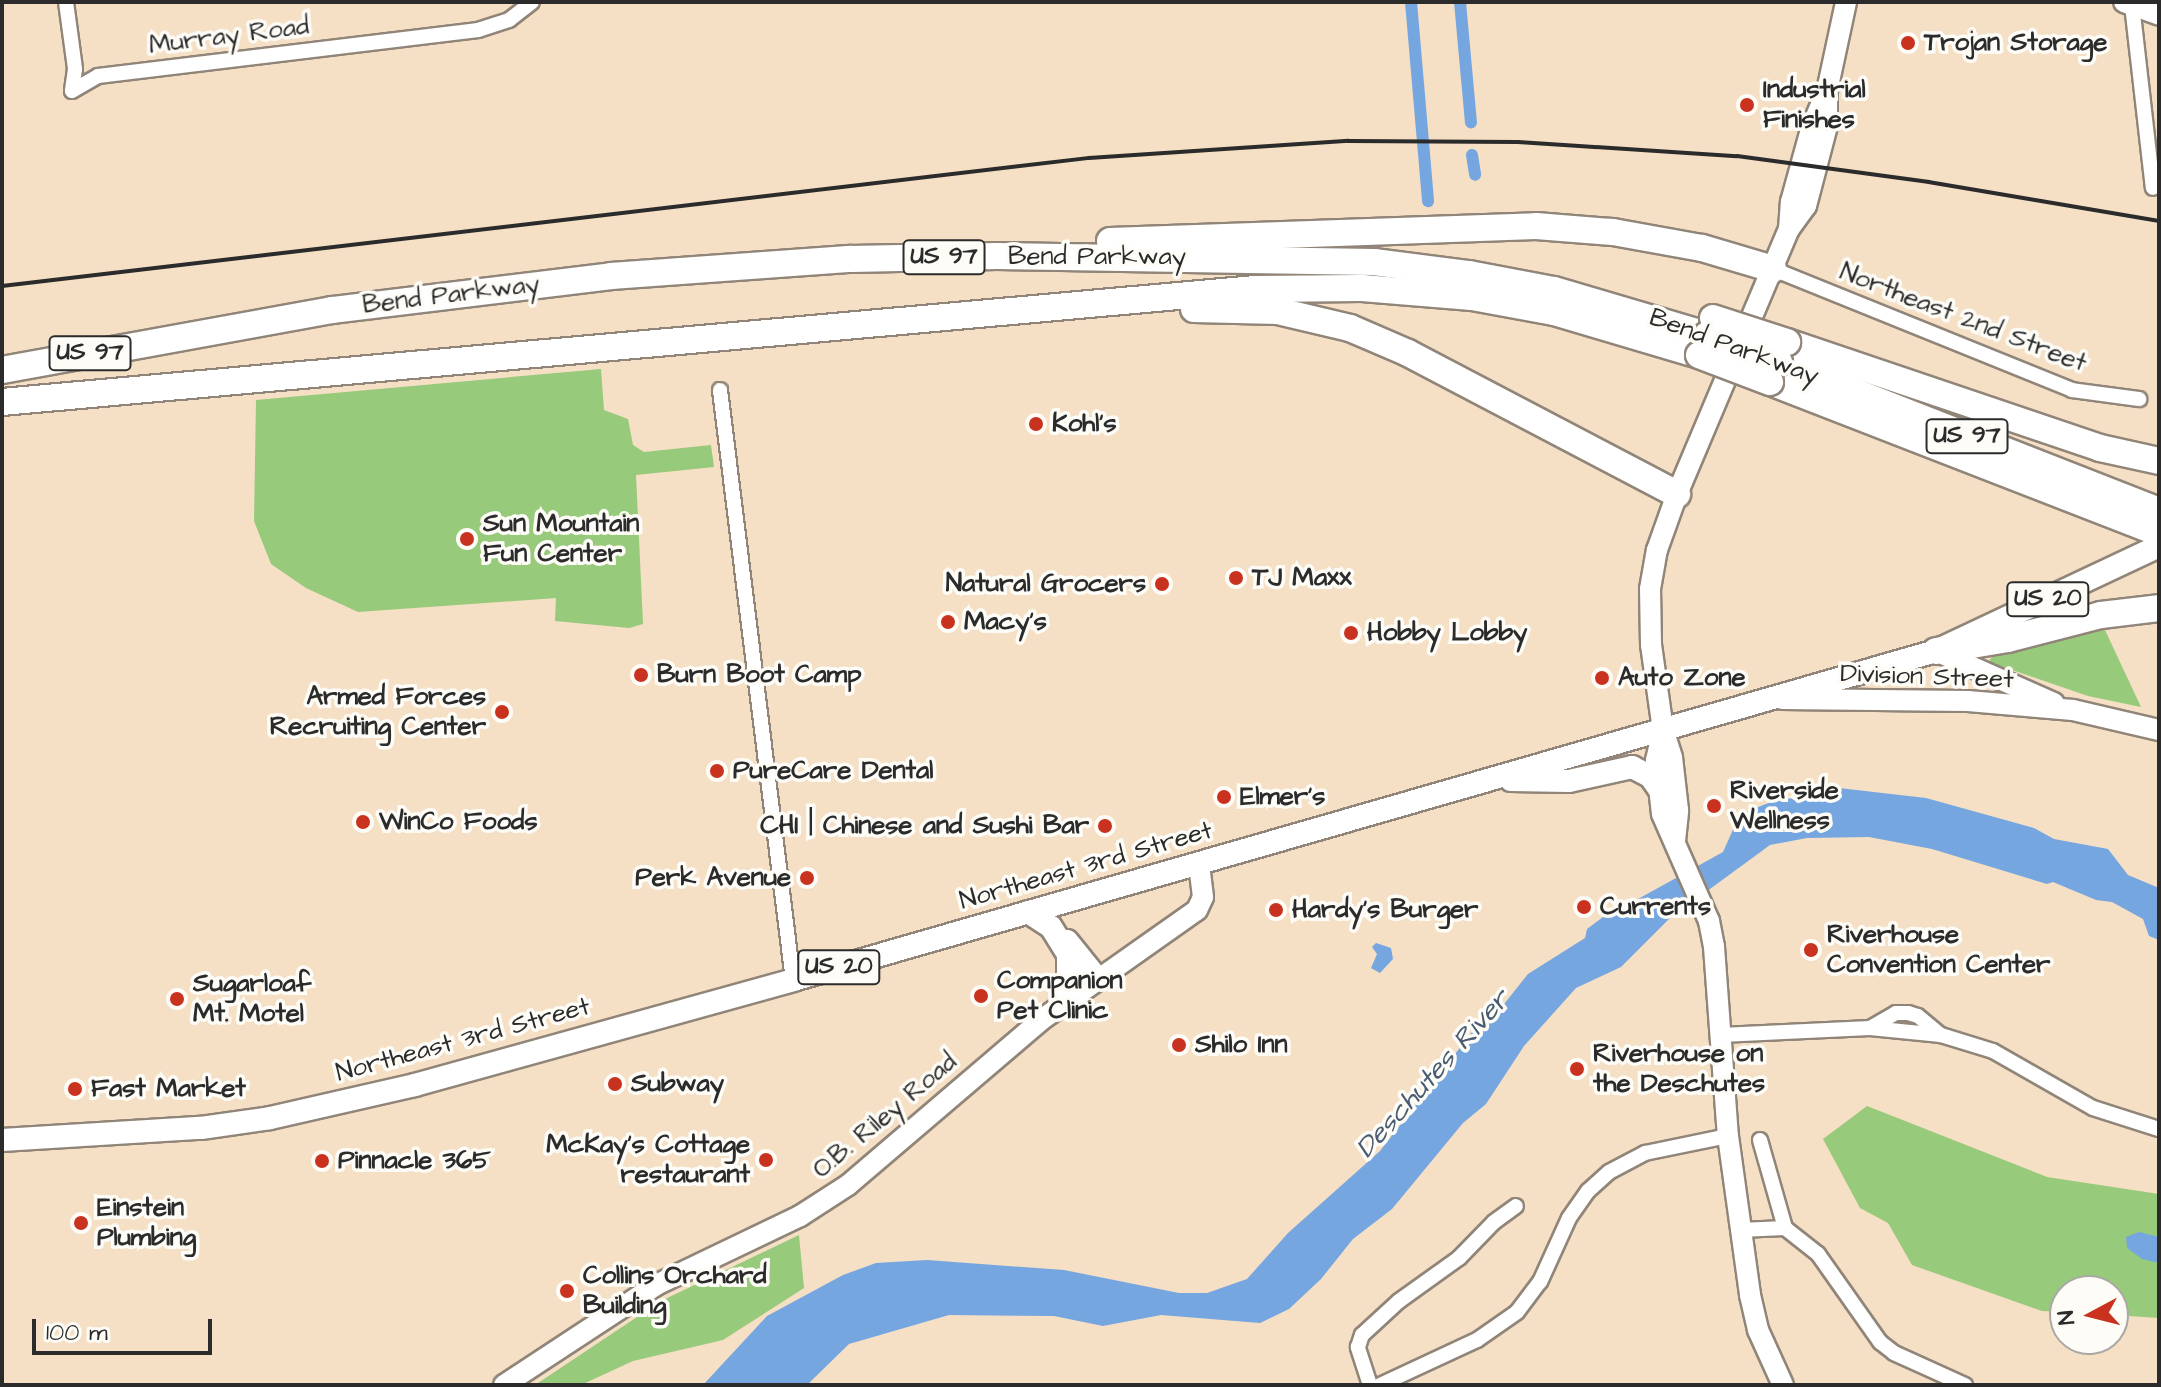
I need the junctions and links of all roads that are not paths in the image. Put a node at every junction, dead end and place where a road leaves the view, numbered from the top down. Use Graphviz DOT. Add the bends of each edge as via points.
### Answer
graph roads {
  1 [pos="66,2"];
  2 [pos="532,2"];
  3 [pos="1846,2"];
  4 [pos="2128,4"];
  5 [pos="2159,15"];
  6 [pos="2153,188"];
  7 [pos="851,259"];
  8 [pos="1773,269"];
  9 [pos="907,318"];
  10 [pos="1706,336"];
  11 [pos="177,337"];
  12 [pos="2,354"];
  13 [pos="1779,362"];
  14 [pos="2,370"];
  15 [pos="720,390"];
  16 [pos="2139,399"];
  17 [pos="2,402"];
  18 [pos="2159,461"];
  19 [pos="1677,494"];
  20 [pos="2153,520"];
  21 [pos="2159,546"];
  22 [pos="2159,608"];
  23 [pos="1936,651"];
  24 [pos="1778,699"];
  25 [pos="2073,710"];
  26 [pos="1663,730"];
  27 [pos="2159,730"];
  28 [pos="1490,779"];
  29 [pos="1659,789"];
  30 [pos="1675,841"];
  31 [pos="1199,862"];
  32 [pos="1028,912"];
  33 [pos="1051,927"];
  34 [pos="1097,978"];
  35 [pos="793,980"];
  36 [pos="1068,1000"];
  37 [pos="1721,1035"];
  38 [pos="2159,1129"];
  39 [pos="1728,1136"];
  40 [pos="2,1140"];
  41 [pos="1760,1140"];
  42 [pos="1516,1206"];
  43 [pos="1785,1228"];
  44 [pos="1740,1230"];
  45 [pos="504,1385"];
  46 [pos="1370,1385"];
  47 [pos="1380,1385"];
  48 [pos="1783,1385"];
  49 [pos="1965,1385"];
  1 -- 2 [label="street, Murray Road" via="75,69 72,91 98,76 478,30 509,20"];
  3 -- 8 [label="main road" via="1827,91 1812,126 1789,229"];
  4 -- 5 [label="main road"];
  4 -- 6 [label="street"];
  7 -- 8 [label="highway" via="977,246 1536,226 1687,245"];
  7 -- 10 [label="highway, Bend Parkway / US 97" via="1374,262 1469,274 1611,304"];
  7 -- 11 [label="highway, Bend Parkway / US 97" via="597,277 332,310"];
  8 -- 16 [label="street, Northeast 2nd Street" via="2072,390"];
  8 -- 19 [label="main road"];
  9 -- 10 [label="highway, Bend Parkway / US 97" via="1256,289 1362,288 1472,297"];
  9 -- 17 [label="highway, Bend Parkway / US 97"];
  9 -- 19 [label="highway" via="1052,320 1207,308 1324,319 1408,353"];
  10 -- 13 [label="highway, Bend Parkway / US 97, bridge"];
  10 -- 13 [label="highway, bridge"];
  11 -- 12 [label="highway" via="109,339"];
  11 -- 14 [label="highway, Bend Parkway / US 97"];
  13 -- 18 [label="highway"];
  13 -- 20 [label="highway, Bend Parkway / US 97"];
  15 -- 35 [label="street"];
  19 -- 26 [label="main road" via="1650,589 1651,645"];
  21 -- 23 [label="main road, Northeast 3rd Street / US 20"];
  22 -- 23 [label="highway" via="2101,615"];
  23 -- 24 [label="main road, Northeast 3rd Street / US 20"];
  23 -- 25 [label="main road, Division Street"];
  24 -- 25 [label="main road, Division Street" via="1925,698"];
  24 -- 26 [label="main road, Northeast 3rd Street / US 20"];
  25 -- 27 [label="main road, Division Street"];
  26 -- 28 [label="main road, Northeast 3rd Street / US 20"];
  26 -- 29 [label="main road" via="1656,760"];
  26 -- 30 [label="main road" via="1678,810"];
  28 -- 29 [label="main road" via="1569,781 1632,767 1650,776"];
  28 -- 31 [label="main road, Northeast 3rd Street / US 20"];
  29 -- 30 [label="main road" via="1665,828"];
  30 -- 37 [label="main road" via="1709,921 1720,981"];
  31 -- 32 [label="main road, Northeast 3rd Street / US 20"];
  31 -- 34 [label="main road, O.B. Riley Road" via="1203,897 1197,910"];
  32 -- 33 [label="main road"];
  32 -- 35 [label="main road, Northeast 3rd Street / US 20"];
  33 -- 34 [label="main road"];
  33 -- 36 [label="main road" via="1068,954"];
  34 -- 36 [label="main road, O.B. Riley Road"];
  35 -- 40 [label="main road, Northeast 3rd Street / US 20" via="415,1085 270,1118 201,1128"];
  36 -- 45 [label="main road, O.B. Riley Road" via="848,1185 800,1216 656,1285"];
  37 -- 38 [label="street" via="1870,1028 1941,1035 1993,1051 2093,1108"];
  37 -- 39 [label="main road"];
  39 -- 44 [label="main road"];
  39 -- 47 [label="street" via="1645,1153 1609,1172 1569,1218 1540,1282 1517,1312 1477,1340"];
  41 -- 43 [label="street"];
  42 -- 46 [label="street" via="1362,1335 1358,1347"];
  43 -- 44 [label="street"];
  43 -- 49 [label="street" via="1818,1254 1880,1342"];
  44 -- 48 [label="main road" via="1758,1330"];
}
